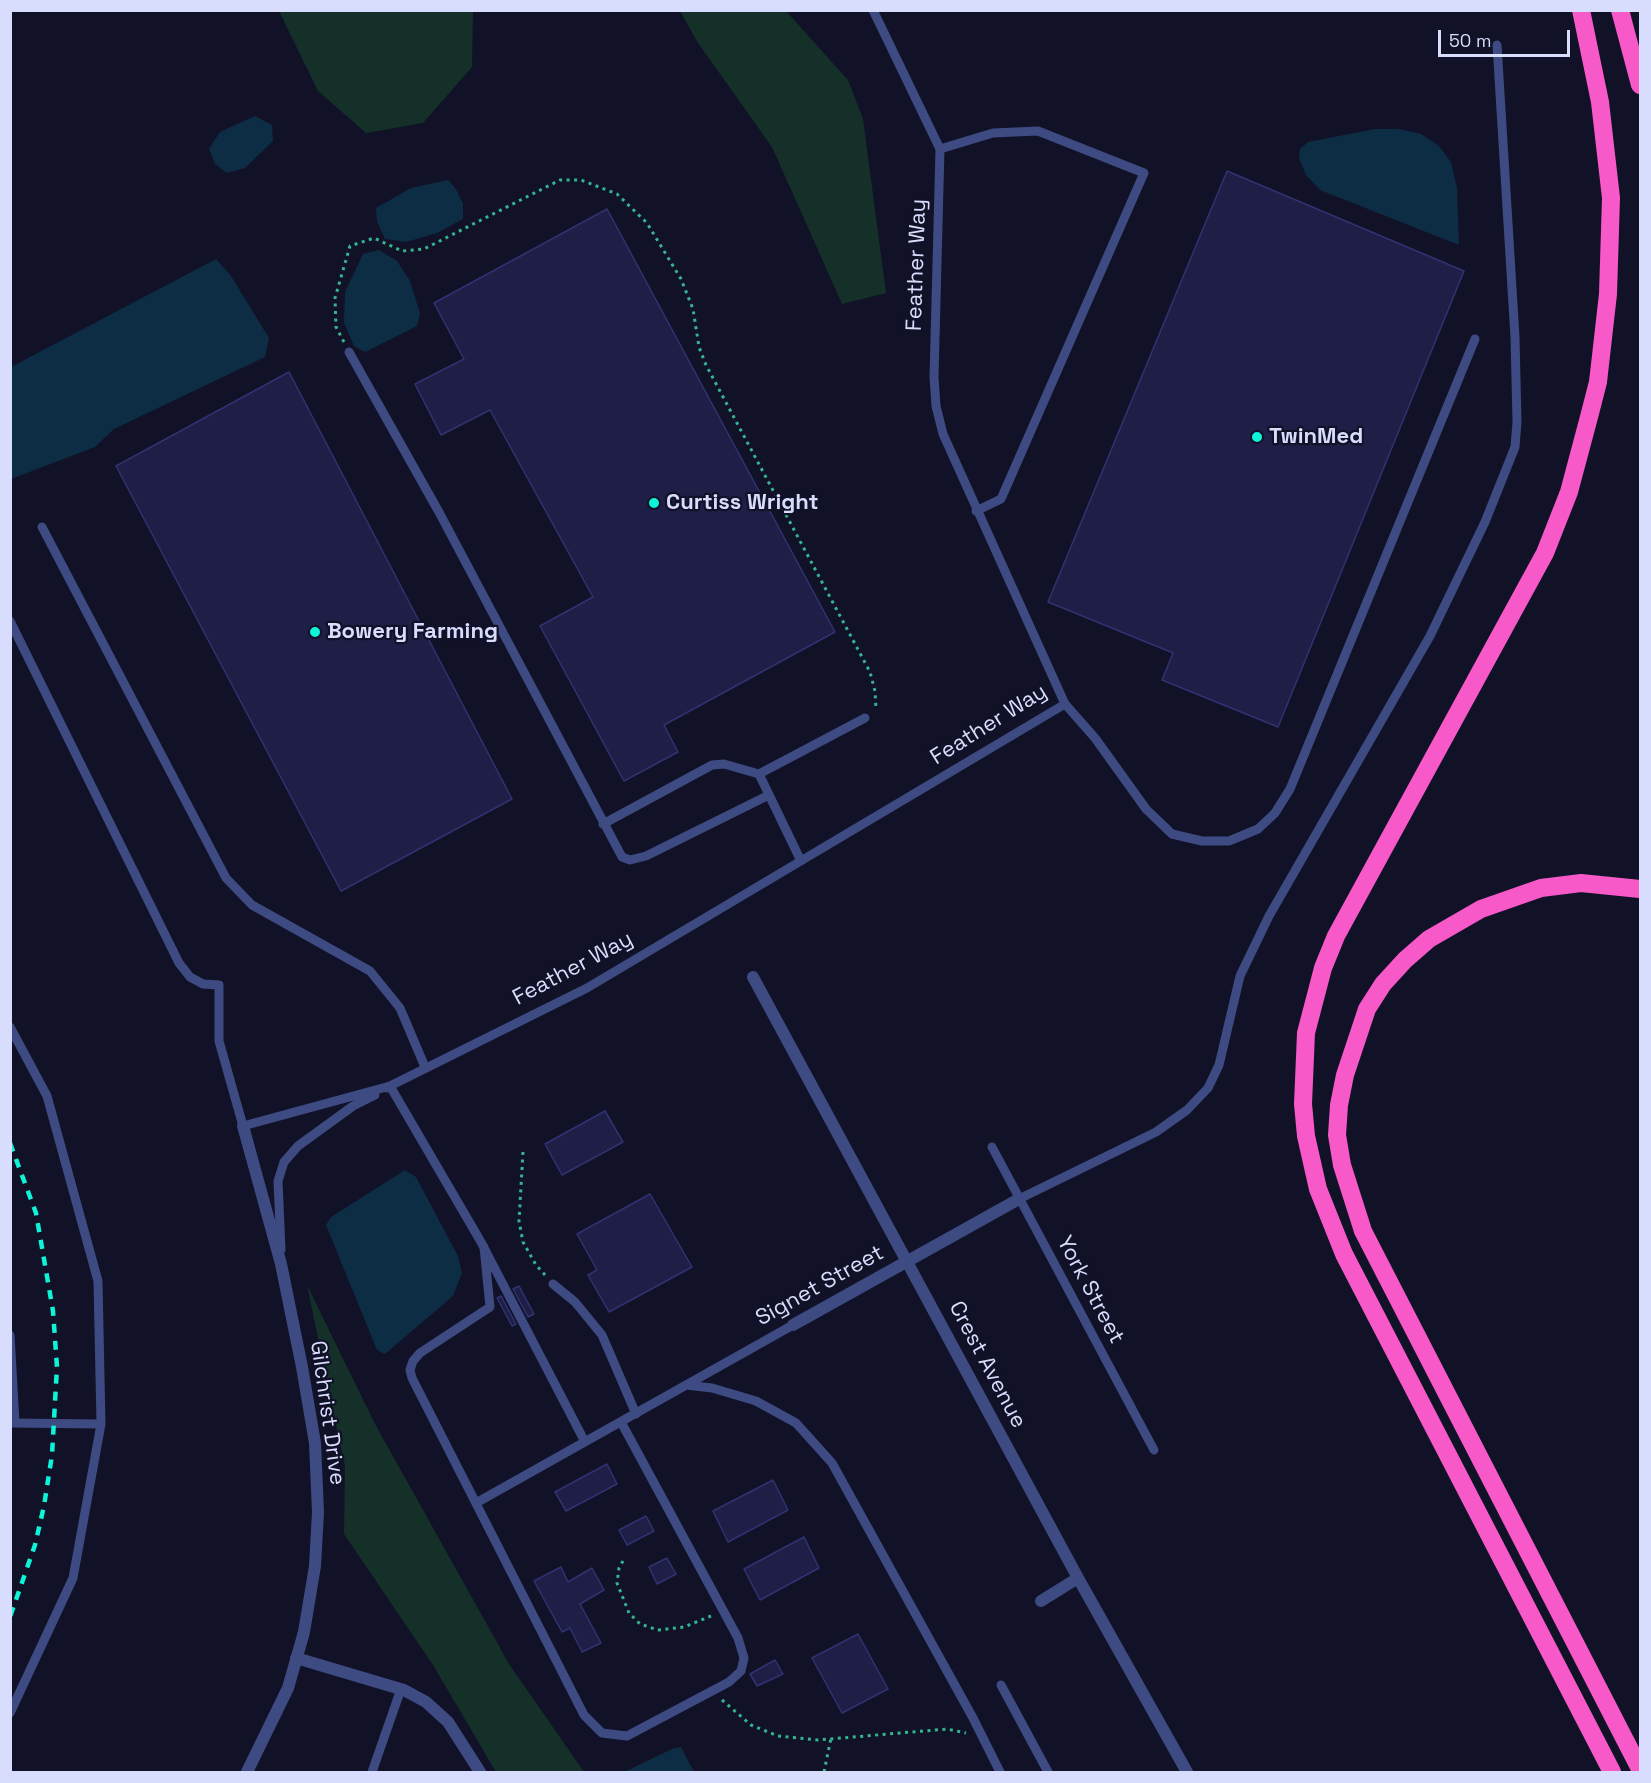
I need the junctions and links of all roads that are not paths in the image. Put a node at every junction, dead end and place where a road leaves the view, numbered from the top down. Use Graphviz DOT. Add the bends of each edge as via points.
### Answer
graph roads {
  1 [pos="873,10"];
  2 [pos="1581,10"];
  3 [pos="1620,10"];
  4 [pos="1497,45"];
  5 [pos="1641,85"];
  6 [pos="940,149"];
  7 [pos="1475,339"];
  8 [pos="349,352"];
  9 [pos="976,512"];
  10 [pos="42,527"];
  11 [pos="10,621"];
  12 [pos="1065,704"];
  13 [pos="866,718"];
  14 [pos="759,774"];
  15 [pos="769,795"];
  16 [pos="603,824"];
  17 [pos="801,861"];
  18 [pos="1641,889"];
  19 [pos="753,977"];
  20 [pos="10,1027"];
  21 [pos="425,1067"];
  22 [pos="390,1086"];
  23 [pos="243,1126"];
  24 [pos="992,1147"];
  25 [pos="1020,1199"];
  26 [pos="484,1247"];
  27 [pos="908,1262"];
  28 [pos="281,1264"];
  29 [pos="554,1284"];
  30 [pos="793,1325"];
  31 [pos="10,1335"];
  32 [pos="686,1385"];
  33 [pos="639,1412"];
  34 [pos="621,1422"];
  35 [pos="13,1423"];
  36 [pos="101,1424"];
  37 [pos="585,1442"];
  38 [pos="1154,1450"];
  39 [pos="476,1503"];
  40 [pos="1078,1578"];
  41 [pos="1041,1600"];
  42 [pos="296,1658"];
  43 [pos="1001,1685"];
  44 [pos="401,1689"];
  45 [pos="10,1713"];
  46 [pos="1641,1769"];
  47 [pos="247,1773"];
  48 [pos="372,1773"];
  49 [pos="480,1773"];
  50 [pos="1000,1773"];
  51 [pos="1048,1773"];
  52 [pos="1187,1773"];
  53 [pos="1612,1773"];
  1 -- 6 [label="lane, Feather Way"];
  2 -- 53 [label="highway" via="1600,102 1611,198 1607,304 1598,382 1569,492 1541,561 1336,936 1306,1033 1303,1104 1311,1161 1344,1254"];
  3 -- 5 [label="highway"];
  4 -- 25 [label="lane" via="1517,422 1515,447 1485,522 1430,636 1269,916 1240,976 1219,1065 1208,1088 1187,1110 1155,1132"];
  6 -- 9 [label="lane, Feather Way" via="933,377 943,434"];
  6 -- 9 [label="lane" via="993,133 1038,131 1144,173 1001,499"];
  7 -- 12 [label="lane" via="1290,789 1275,813 1258,829 1229,841 1202,842 1173,834 1146,809"];
  8 -- 16 [label="lane" via="440,514"];
  9 -- 12 [label="lane, Feather Way"];
  10 -- 21 [label="lane" via="226,878 252,905 370,971 400,1008"];
  11 -- 23 [label="lane" via="179,963 190,977 203,984 219,985 219,1041"];
  12 -- 17 [label="lane, Feather Way"];
  13 -- 14 [label="lane"];
  14 -- 15 [label="lane"];
  14 -- 16 [label="lane" via="724,764 712,765"];
  15 -- 16 [label="lane" via="637,860 622,857"];
  15 -- 17 [label="lane"];
  17 -- 21 [label="lane, Feather Way" via="587,988"];
  18 -- 46 [label="highway" via="1581,883 1541,888 1481,909 1429,939 1383,984 1367,1009 1345,1075 1337,1135 1342,1165 1363,1231"];
  19 -- 27 [label="street, Crest Avenue"];
  20 -- 36 [label="lane" via="47,1096 98,1281"];
  21 -- 22 [label="lane, Feather Way"];
  22 -- 23 [label="lane, Feather Way"];
  22 -- 26 [label="lane"];
  22 -- 28 [label="lane, Feather Way" via="344,1113 284,1161 278,1181"];
  23 -- 28 [label="street, Gilchrist Drive"];
  24 -- 25 [label="lane, York Street"];
  25 -- 27 [label="street, Signet Street"];
  25 -- 38 [label="lane, York Street"];
  26 -- 37 [label="lane"];
  26 -- 39 [label="lane" via="490,1306 420,1353 410,1370"];
  27 -- 30 [label="street, Signet Street"];
  27 -- 40 [label="street, Crest Avenue"];
  28 -- 42 [label="street, Gilchrist Drive" via="315,1443 318,1512 310,1600"];
  29 -- 33 [label="lane" via="602,1335"];
  30 -- 32 [label="lane, Signet Street"];
  31 -- 35 [label="lane"];
  32 -- 33 [label="lane, Signet Street"];
  32 -- 50 [label="lane" via="756,1401 796,1423 832,1463"];
  33 -- 34 [label="lane, Signet Street"];
  34 -- 37 [label="lane, Signet Street"];
  34 -- 39 [label="lane" via="738,1638 744,1658 741,1671 714,1690 627,1736 602,1732 584,1715"];
  35 -- 36 [label="lane"];
  36 -- 45 [label="lane" via="73,1578"];
  37 -- 39 [label="lane, Signet Street"];
  40 -- 41 [label="street"];
  40 -- 52 [label="street, Crest Avenue"];
  42 -- 44 [label="street"];
  42 -- 47 [label="street, Gilchrist Drive" via="288,1688"];
  43 -- 51 [label="lane"];
  44 -- 48 [label="lane"];
  44 -- 49 [label="street" via="448,1722"];
}
